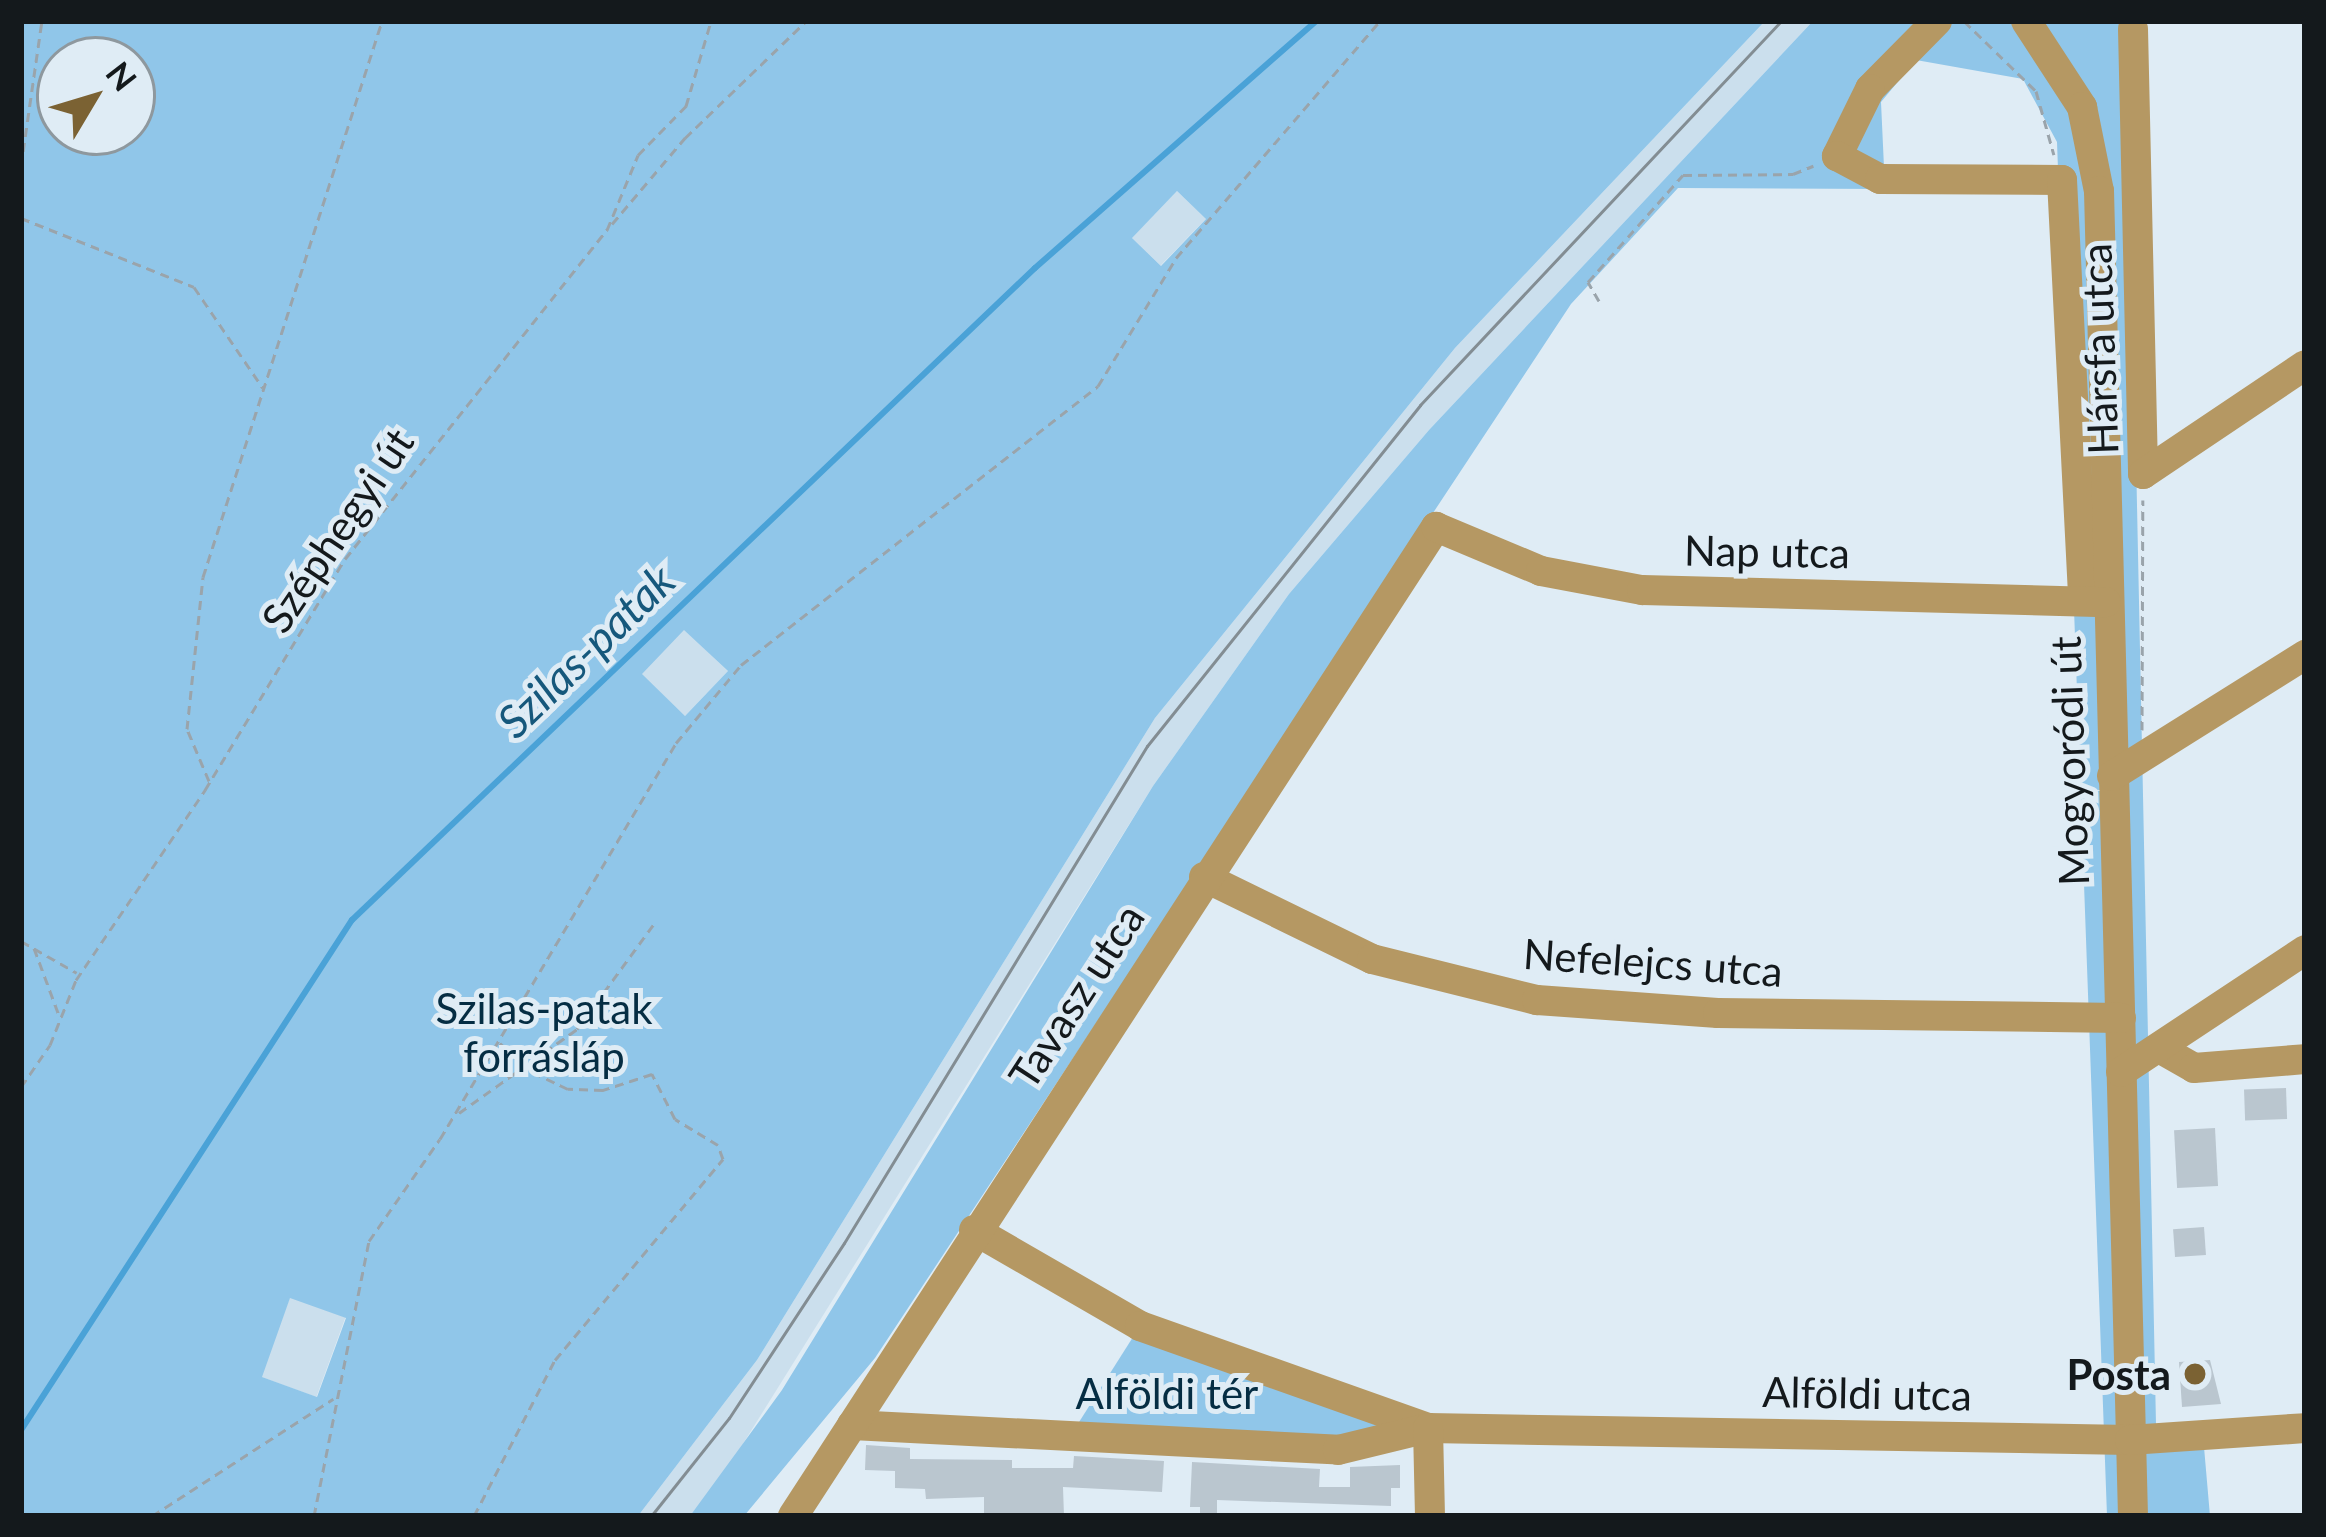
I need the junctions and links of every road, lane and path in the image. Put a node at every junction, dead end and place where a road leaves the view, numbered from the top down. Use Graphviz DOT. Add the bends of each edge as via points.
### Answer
graph roads {
  1 [pos="42,21"];
  2 [pos="382,21"];
  3 [pos="711,21"];
  4 [pos="806,21"];
  5 [pos="1381,21"];
  6 [pos="1937,21"];
  7 [pos="1964,21"];
  8 [pos="2026,21"];
  9 [pos="2133,29"];
  10 [pos="1837,156"];
  11 [pos="21,166"];
  12 [pos="2062,180"];
  13 [pos="21,218"];
  14 [pos="607,230"];
  15 [pos="1599,301"];
  16 [pos="2304,368"];
  17 [pos="263,389"];
  18 [pos="2143,474"];
  19 [pos="1436,527"];
  20 [pos="2094,601"];
  21 [pos="2305,655"];
  22 [pos="2141,758"];
  23 [pos="2112,776"];
  24 [pos="210,783"];
  25 [pos="1204,877"];
  26 [pos="653,925"];
  27 [pos="21,941"];
  28 [pos="34,948"];
  29 [pos="2305,950"];
  30 [pos="80,974"];
  31 [pos="60,1018"];
  32 [pos="2121,1018"];
  33 [pos="498,1041"];
  34 [pos="2159,1048"];
  35 [pos="2305,1059"];
  36 [pos="528,1070"];
  37 [pos="2121,1072"];
  38 [pos="21,1087"];
  39 [pos="454,1115"];
  40 [pos="974,1230"];
  41 [pos="335,1398"];
  42 [pos="851,1425"];
  43 [pos="1428,1428"];
  44 [pos="2305,1428"];
  45 [pos="2130,1440"];
  46 [pos="152,1516"];
  47 [pos="314,1516"];
  48 [pos="474,1516"];
  49 [pos="793,1516"];
  50 [pos="1430,1516"];
  51 [pos="2133,1516"];
  1 -- 11 [label="path"];
  2 -- 17 [label="path"];
  3 -- 14 [label="path, Széphegyi út" via="686,106 638,155"];
  4 -- 14 [label="path" via="685,138"];
  5 -- 33 [label="path" via="1176,258 1097,386 741,665 676,743"];
  6 -- 10 [label="street" via="1870,89"];
  7 -- 12 [label="path" via="2036,91"];
  8 -- 20 [label="street, Mogyoródi út" via="2071,82 2095,157"];
  9 -- 18 [label="street, Hársfa utca"];
  10 -- 12 [label="street" via="1880,179"];
  10 -- 15 [label="path" via="1792,174 1683,175 1588,282"];
  12 -- 20 [label="street, Mogyoródi út"];
  13 -- 17 [label="path" via="194,287"];
  14 -- 24 [label="path, Széphegyi út" via="345,559"];
  16 -- 18 [label="street, Hársfa utca"];
  17 -- 24 [label="path" via="213,534 193,636 188,729"];
  18 -- 22 [label="path"];
  19 -- 20 [label="street, Nap utca" via="1541,571 1642,590"];
  19 -- 25 [label="street, Tavasz utca"];
  20 -- 23 [label="street, Mogyoródi út"];
  21 -- 22 [label="street"];
  22 -- 23 [label="street"];
  23 -- 32 [label="street, Mogyoródi út"];
  24 -- 30 [label="path, Széphegyi út"];
  25 -- 32 [label="street, Nefelejcs utca" via="1372,958 1537,1000 1695,1012"];
  25 -- 40 [label="street, Tavasz utca"];
  26 -- 36 [label="path" via="577,1029"];
  27 -- 28 [label="path"];
  28 -- 30 [label="path"];
  28 -- 31 [label="path"];
  29 -- 34 [label="street"];
  30 -- 31 [label="path, Széphegyi út"];
  31 -- 38 [label="path, Széphegyi út"];
  32 -- 37 [label="street, Mogyoródi út"];
  33 -- 36 [label="path"];
  33 -- 39 [label="path"];
  34 -- 35 [label="street" via="2194,1068"];
  34 -- 37 [label="street"];
  36 -- 39 [label="path"];
  36 -- 48 [label="path" via="568,1089 603,1090 652,1074 675,1119 718,1145 723,1160 555,1360"];
  37 -- 45 [label="street, Mogyoródi út"];
  39 -- 41 [label="path" via="369,1241"];
  40 -- 42 [label="street, Tavasz utca"];
  40 -- 43 [label="street, Alföldi utca" via="1140,1326"];
  41 -- 46 [label="path"];
  41 -- 47 [label="path"];
  42 -- 43 [label="street, Alföldi utca" via="1338,1450"];
  42 -- 49 [label="street, Tavasz utca"];
  43 -- 45 [label="street, Alföldi utca"];
  43 -- 50 [label="street"];
  44 -- 45 [label="street, Alföldi utca" via="2258,1422"];
  45 -- 51 [label="street, Mogyoródi út"];
}
